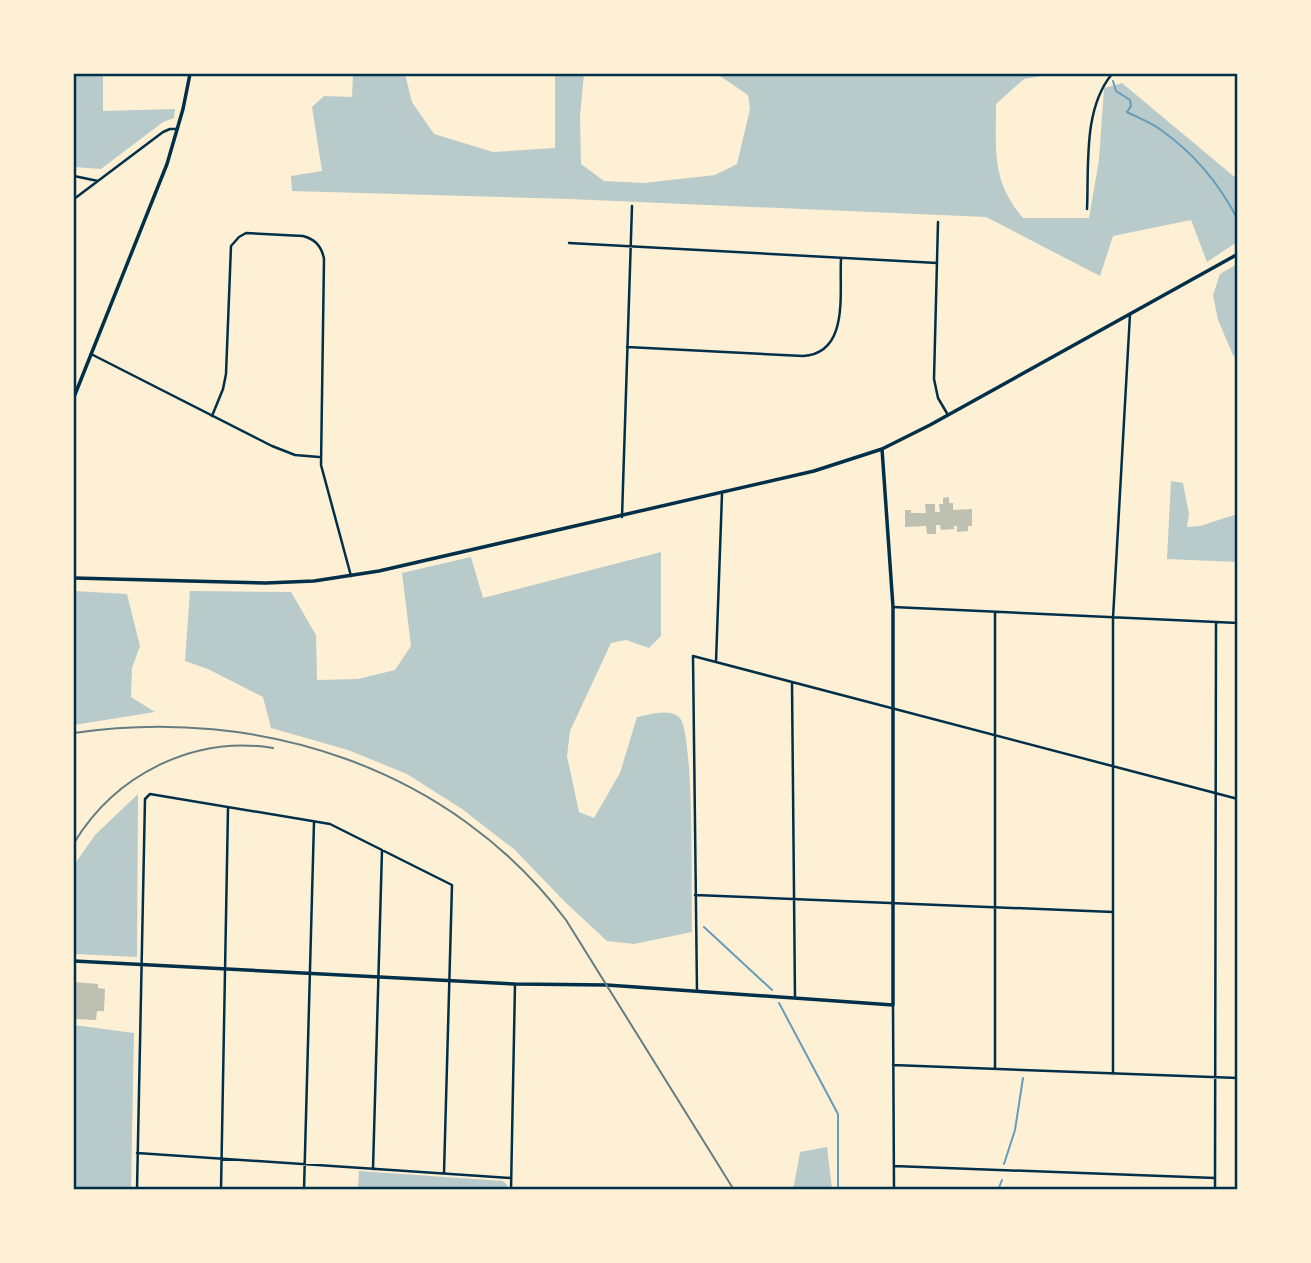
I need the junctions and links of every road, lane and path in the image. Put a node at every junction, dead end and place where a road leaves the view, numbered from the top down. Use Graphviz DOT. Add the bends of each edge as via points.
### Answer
graph roads {
  1 [pos="190,74"];
  2 [pos="1112,74"];
  3 [pos="178,130"];
  4 [pos="74,176"];
  5 [pos="99,181"];
  6 [pos="74,199"];
  7 [pos="632,206"];
  8 [pos="1087,209"];
  9 [pos="938,222"];
  10 [pos="569,243"];
  11 [pos="631,246"];
  12 [pos="1237,254"];
  13 [pos="841,258"];
  14 [pos="937,263"];
  15 [pos="1130,314"];
  16 [pos="627,346"];
  17 [pos="91,354"];
  18 [pos="74,397"];
  19 [pos="212,415"];
  20 [pos="948,415"];
  21 [pos="882,449"];
  22 [pos="320,457"];
  23 [pos="722,494"];
  24 [pos="622,517"];
  25 [pos="351,576"];
  26 [pos="74,578"];
  27 [pos="893,607"];
  28 [pos="995,612"];
  29 [pos="1113,618"];
  30 [pos="1216,622"];
  31 [pos="1237,623"];
  32 [pos="716,662"];
  33 [pos="792,682"];
  34 [pos="893,709"];
  35 [pos="994,736"];
  36 [pos="1114,767"];
  37 [pos="1215,794"];
  38 [pos="1237,799"];
  39 [pos="228,807"];
  40 [pos="314,821"];
  41 [pos="382,850"];
  42 [pos="695,895"];
  43 [pos="795,898"];
  44 [pos="893,902"];
  45 [pos="995,906"];
  46 [pos="1114,912"];
  47 [pos="74,961"];
  48 [pos="141,963"];
  49 [pos="224,967"];
  50 [pos="311,972"];
  51 [pos="378,976"];
  52 [pos="450,981"];
  53 [pos="515,984"];
  54 [pos="697,991"];
  55 [pos="795,998"];
  56 [pos="893,1005"];
  57 [pos="893,1065"];
  58 [pos="995,1069"];
  59 [pos="1113,1074"];
  60 [pos="1215,1077"];
  61 [pos="1237,1078"];
  62 [pos="137,1153"];
  63 [pos="221,1159"];
  64 [pos="305,1164"];
  65 [pos="894,1166"];
  66 [pos="373,1168"];
  67 [pos="444,1173"];
  68 [pos="511,1178"];
  69 [pos="1215,1178"];
  70 [pos="137,1189"];
  71 [pos="221,1189"];
  72 [pos="304,1189"];
  73 [pos="511,1189"];
  74 [pos="894,1189"];
  75 [pos="1215,1189"];
  1 -- 3 [label="street"];
  2 -- 8 [label="street" via="1093,114"];
  3 -- 5 [label="street" via="163,132"];
  3 -- 17 [label="street"];
  4 -- 5 [label="street"];
  5 -- 6 [label="street"];
  7 -- 11 [label="street"];
  9 -- 14 [label="street"];
  10 -- 11 [label="street"];
  11 -- 13 [label="street"];
  11 -- 16 [label="street"];
  12 -- 15 [label="street"];
  13 -- 14 [label="street"];
  13 -- 16 [label="street" via="837,330 830,344 818,353 803,356"];
  14 -- 20 [label="street" via="934,379"];
  15 -- 20 [label="street"];
  15 -- 29 [label="street"];
  16 -- 24 [label="street"];
  17 -- 18 [label="street"];
  17 -- 19 [label="street"];
  19 -- 22 [label="street" via="284,451"];
  19 -- 22 [label="street" via="226,374 230,246 246,233 307,237 320,247 324,259"];
  20 -- 21 [label="street"];
  21 -- 23 [label="street"];
  21 -- 27 [label="street"];
  22 -- 25 [label="street"];
  23 -- 24 [label="street"];
  23 -- 32 [label="street"];
  24 -- 25 [label="street"];
  25 -- 26 [label="street" via="266,583"];
  27 -- 28 [label="street"];
  27 -- 34 [label="street"];
  28 -- 29 [label="street"];
  28 -- 35 [label="street"];
  29 -- 30 [label="street"];
  29 -- 36 [label="street"];
  30 -- 31 [label="street"];
  30 -- 37 [label="street"];
  32 -- 33 [label="street"];
  32 -- 42 [label="street" via="693,656"];
  33 -- 34 [label="street"];
  33 -- 43 [label="street"];
  34 -- 35 [label="street"];
  34 -- 44 [label="street"];
  35 -- 36 [label="street"];
  35 -- 45 [label="street"];
  36 -- 37 [label="street"];
  36 -- 46 [label="street"];
  37 -- 38 [label="street"];
  37 -- 60 [label="street"];
  39 -- 40 [label="street"];
  39 -- 48 [label="street" via="146,795"];
  39 -- 49 [label="street"];
  40 -- 41 [label="street" via="330,824"];
  40 -- 50 [label="street"];
  41 -- 51 [label="street"];
  41 -- 52 [label="street" via="452,885"];
  42 -- 43 [label="street"];
  42 -- 54 [label="street"];
  43 -- 44 [label="street"];
  43 -- 55 [label="street"];
  44 -- 45 [label="street"];
  44 -- 56 [label="street"];
  45 -- 46 [label="street"];
  45 -- 58 [label="street"];
  46 -- 59 [label="street"];
  47 -- 48 [label="street"];
  48 -- 49 [label="street"];
  48 -- 62 [label="street"];
  49 -- 50 [label="street"];
  49 -- 63 [label="street"];
  50 -- 51 [label="street"];
  50 -- 64 [label="street"];
  51 -- 52 [label="street"];
  51 -- 66 [label="street"];
  52 -- 53 [label="street"];
  52 -- 67 [label="street"];
  53 -- 54 [label="street"];
  53 -- 68 [label="street"];
  54 -- 55 [label="street"];
  55 -- 56 [label="street"];
  56 -- 57 [label="street"];
  57 -- 58 [label="street"];
  57 -- 65 [label="street"];
  58 -- 59 [label="street"];
  59 -- 60 [label="street"];
  60 -- 61 [label="street"];
  60 -- 69 [label="street"];
  62 -- 63 [label="street"];
  62 -- 70 [label="street"];
  63 -- 64 [label="street"];
  63 -- 71 [label="street"];
  64 -- 66 [label="street"];
  64 -- 72 [label="street"];
  65 -- 69 [label="street"];
  65 -- 74 [label="street"];
  66 -- 67 [label="street"];
  67 -- 68 [label="street"];
  68 -- 73 [label="street"];
  69 -- 75 [label="street"];
}
